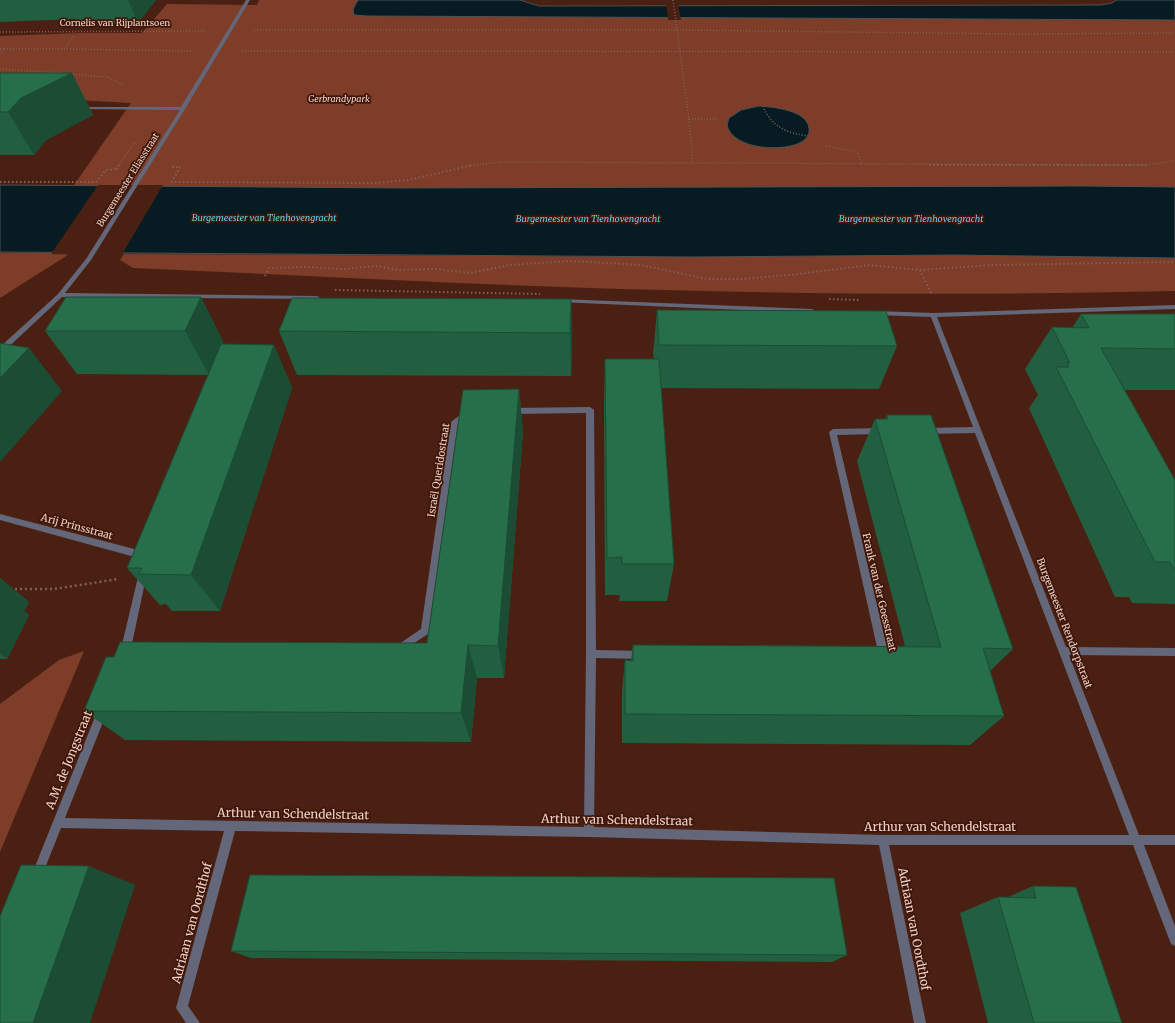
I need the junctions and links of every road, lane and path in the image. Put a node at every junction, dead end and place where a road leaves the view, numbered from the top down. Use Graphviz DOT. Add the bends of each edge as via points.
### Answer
graph roads {
  1 [pos="248,0"];
  2 [pos="673,0"];
  3 [pos="678,30"];
  4 [pos="230,31"];
  5 [pos="0,32"];
  6 [pos="1175,33"];
  7 [pos="75,35"];
  8 [pos="202,36"];
  9 [pos="0,49"];
  10 [pos="4,49"];
  11 [pos="64,49"];
  12 [pos="192,51"];
  13 [pos="217,51"];
  14 [pos="680,52"];
  15 [pos="1175,52"];
  16 [pos="0,53"];
  17 [pos="0,69"];
  18 [pos="61,73"];
  19 [pos="69,74"];
  20 [pos="763,106"];
  21 [pos="71,108"];
  22 [pos="157,108"];
  23 [pos="183,108"];
  24 [pos="689,119"];
  25 [pos="717,119"];
  26 [pos="808,136"];
  27 [pos="826,146"];
  28 [pos="1175,161"];
  29 [pos="692,163"];
  30 [pos="862,165"];
  31 [pos="177,171"];
  32 [pos="103,172"];
  33 [pos="0,182"];
  34 [pos="1175,262"];
  35 [pos="920,270"];
  36 [pos="262,282"];
  37 [pos="931,294"];
  38 [pos="60,295"];
  39 [pos="321,298"];
  40 [pos="550,301"];
  41 [pos="1175,307"];
  42 [pos="818,311"];
  43 [pos="872,313"];
  44 [pos="933,315"];
  45 [pos="1,349"];
  46 [pos="477,411"];
  47 [pos="500,411"];
  48 [pos="978,430"];
  49 [pos="886,431"];
  50 [pos="917,431"];
  51 [pos="0,517"];
  52 [pos="142,576"];
  53 [pos="8,589"];
  54 [pos="1064,651"];
  55 [pos="1175,652"];
  56 [pos="392,654"];
  57 [pos="591,654"];
  58 [pos="655,655"];
  59 [pos="877,659"];
  60 [pos="121,664"];
  61 [pos="106,700"];
  62 [pos="58,823"];
  63 [pos="231,826"];
  64 [pos="589,832"];
  65 [pos="883,840"];
  66 [pos="1136,840"];
  67 [pos="1175,840"];
  68 [pos="35,881"];
  69 [pos="1175,940"];
  70 [pos="194,1023"];
  71 [pos="920,1023"];
  1 -- 4 [label="street, Burgemeester Eliasstraat"];
  2 -- 3 [label="path"];
  3 -- 4 [label="path"];
  3 -- 6 [label="path"];
  3 -- 14 [label="path"];
  4 -- 13 [label="street, Burgemeester Eliasstraat"];
  5 -- 8 [label="path, Cornelis van Rijplantsoen" via="206,31"];
  7 -- 11 [label="path"];
  9 -- 10 [label="path"];
  10 -- 11 [label="path"];
  10 -- 16 [label="path"];
  11 -- 12 [label="path"];
  13 -- 14 [label="path"];
  13 -- 23 [label="street, Burgemeester Eliasstraat"];
  14 -- 15 [label="path"];
  14 -- 24 [label="path"];
  17 -- 18 [label="path"];
  19 -- 22 [label="path" via="107,77 142,96"];
  20 -- 26 [label="path" via="771,123 780,129"];
  21 -- 22 [label="street"];
  22 -- 23 [label="street"];
  23 -- 38 [label="street, Burgemeester Eliasstraat" via="88,260"];
  24 -- 25 [label="path"];
  24 -- 29 [label="path"];
  27 -- 30 [label="path" via="857,152"];
  28 -- 30 [label="path" via="1137,165"];
  29 -- 30 [label="path"];
  29 -- 31 [label="path" via="501,162 475,164 408,180 375,183 172,182"];
  32 -- 33 [label="path" via="96,182"];
  34 -- 35 [label="path" via="992,265"];
  35 -- 36 [label="path" via="869,265 757,278 707,279 641,265 570,261 509,265 471,273 435,269 398,270 377,266 343,269 269,268"];
  35 -- 37 [label="path"];
  38 -- 39 [label="street"];
  38 -- 45 [label="street, Burgemeester Eliasstraat"];
  40 -- 42 [label="street"];
  41 -- 44 [label="street"];
  43 -- 44 [label="street"];
  44 -- 48 [label="street, Burgemeester Rendorpstraat"];
  46 -- 56 [label="street, Israël Queridostraat" via="470,411 455,422 424,631"];
  47 -- 57 [label="street" via="590,410"];
  48 -- 50 [label="street"];
  48 -- 54 [label="street, Burgemeester Rendorpstraat"];
  49 -- 59 [label="street, Frank van der Goesstraat" via="833,432 885,660"];
  51 -- 52 [label="street, Arij Prinsstraat" via="148,557"];
  52 -- 53 [label="path" via="54,589"];
  52 -- 60 [label="street" via="130,650"];
  54 -- 55 [label="street"];
  54 -- 66 [label="street, Burgemeester Rendorpstraat"];
  57 -- 58 [label="street"];
  57 -- 64 [label="street"];
  61 -- 62 [label="street, A.M. de Jongstraat"];
  62 -- 63 [label="street, Arthur van Schendelstraat"];
  62 -- 68 [label="street, A.M. de Jongstraat"];
  63 -- 64 [label="street, Arthur van Schendelstraat"];
  63 -- 70 [label="street, Adriaan van Oordthof" via="182,1008"];
  64 -- 65 [label="street, Arthur van Schendelstraat"];
  65 -- 66 [label="street, Arthur van Schendelstraat"];
  65 -- 71 [label="street, Adriaan van Oordthof"];
  66 -- 67 [label="street, Arthur van Schendelstraat"];
  66 -- 69 [label="street, Burgemeester Rendorpstraat"];
}
